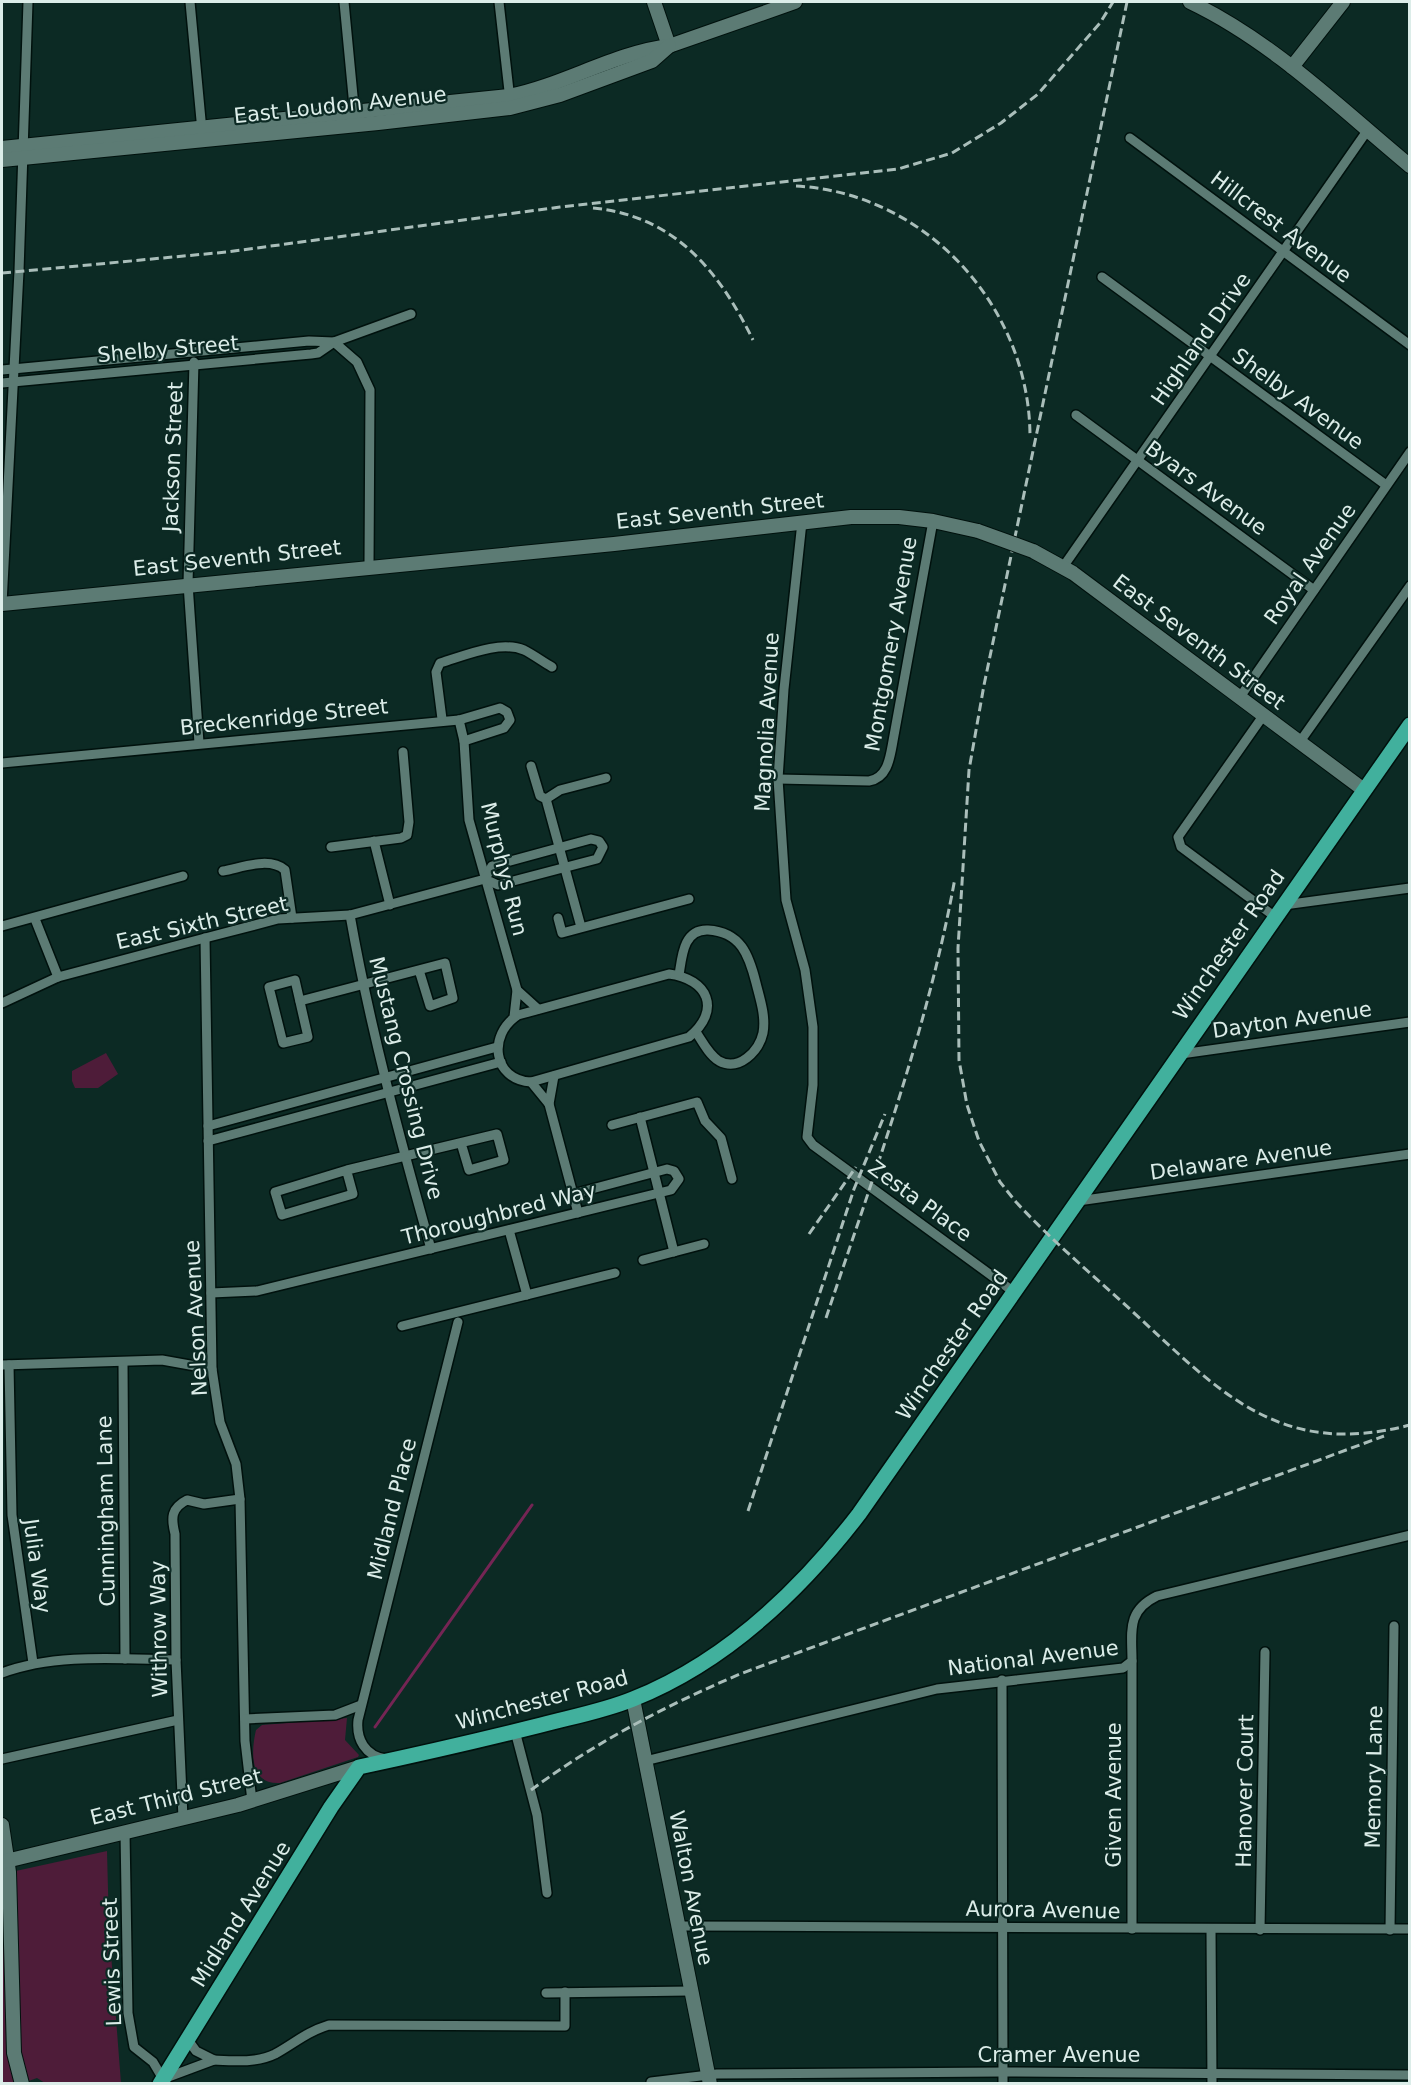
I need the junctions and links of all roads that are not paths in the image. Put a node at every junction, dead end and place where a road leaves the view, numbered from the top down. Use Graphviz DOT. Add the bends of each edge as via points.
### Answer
graph roads {
  1 [pos="28,2"];
  2 [pos="190,2"];
  3 [pos="344,2"];
  4 [pos="499,2"];
  5 [pos="654,2"];
  6 [pos="795,2"];
  7 [pos="1190,2"];
  8 [pos="1343,2"];
  9 [pos="669,46"];
  10 [pos="1292,67"];
  11 [pos="510,102"];
  12 [pos="356,119"];
  13 [pos="1367,130"];
  14 [pos="202,134"];
  15 [pos="1130,138"];
  16 [pos="2,148"];
  17 [pos="22,152"];
  18 [pos="2,160"];
  19 [pos="1410,166"];
  20 [pos="1284,251"];
  21 [pos="1102,277"];
  22 [pos="411,314"];
  23 [pos="334,342"];
  24 [pos="1410,345"];
  25 [pos="194,352"];
  26 [pos="1211,357"];
  27 [pos="194,365"];
  28 [pos="14,369"];
  29 [pos="2,370"];
  30 [pos="13,382"];
  31 [pos="2,383"];
  32 [pos="1077,415"];
  33 [pos="1410,452"];
  34 [pos="1138,461"];
  35 [pos="1386,485"];
  36 [pos="933,521"];
  37 [pos="802,522"];
  38 [pos="369,566"];
  39 [pos="1063,567"];
  40 [pos="188,584"];
  41 [pos="1410,586"];
  42 [pos="1314,590"];
  43 [pos="2,604"];
  44 [pos="552,667"];
  45 [pos="1240,697"];
  46 [pos="1263,716"];
  47 [pos="442,719"];
  48 [pos="459,720"];
  49 [pos="1410,725"];
  50 [pos="464,741"];
  51 [pos="199,743"];
  52 [pos="1299,743"];
  53 [pos="403,752"];
  54 [pos="2,763"];
  55 [pos="531,766"];
  56 [pos="606,778"];
  57 [pos="778,779"];
  58 [pos="1364,790"];
  59 [pos="546,799"];
  60 [pos="375,842"];
  61 [pos="331,847"];
  62 [pos="560,848"];
  63 [pos="565,868"];
  64 [pos="223,871"];
  65 [pos="183,876"];
  66 [pos="485,879"];
  67 [pos="1410,888"];
  68 [pos="689,899"];
  69 [pos="390,904"];
  70 [pos="1278,911"];
  71 [pos="350,915"];
  72 [pos="292,918"];
  73 [pos="558,918"];
  74 [pos="34,919"];
  75 [pos="2,926"];
  76 [pos="581,927"];
  77 [pos="205,938"];
  78 [pos="419,970"];
  79 [pos="679,975"];
  80 [pos="58,977"];
  81 [pos="362,985"];
  82 [pos="517,990"];
  83 [pos="300,1001"];
  84 [pos="2,1003"];
  85 [pos="538,1010"];
  86 [pos="514,1017"];
  87 [pos="1410,1022"];
  88 [pos="696,1032"];
  89 [pos="497,1047"];
  90 [pos="1179,1054"];
  91 [pos="501,1062"];
  92 [pos="554,1076"];
  93 [pos="385,1078"];
  94 [pos="531,1082"];
  95 [pos="388,1092"];
  96 [pos="549,1104"];
  97 [pos="640,1117"];
  98 [pos="612,1125"];
  99 [pos="208,1126"];
  100 [pos="807,1137"];
  101 [pos="208,1141"];
  102 [pos="461,1143"];
  103 [pos="1410,1154"];
  104 [pos="406,1158"];
  105 [pos="347,1172"];
  106 [pos="654,1173"];
  107 [pos="732,1179"];
  108 [pos="659,1192"];
  109 [pos="573,1194"];
  110 [pos="1077,1200"];
  111 [pos="578,1213"];
  112 [pos="509,1230"];
  113 [pos="704,1244"];
  114 [pos="431,1249"];
  115 [pos="674,1252"];
  116 [pos="644,1260"];
  117 [pos="615,1273"];
  118 [pos="1014,1292"];
  119 [pos="211,1293"];
  120 [pos="527,1295"];
  121 [pos="458,1322"];
  122 [pos="402,1326"];
  123 [pos="123,1362"];
  124 [pos="5,1365"];
  125 [pos="212,1369"];
  126 [pos="240,1499"];
  127 [pos="1410,1535"];
  128 [pos="1394,1626"];
  129 [pos="1265,1652"];
  130 [pos="125,1659"];
  131 [pos="176,1660"];
  132 [pos="1132,1661"];
  133 [pos="33,1663"];
  134 [pos="2,1673"];
  135 [pos="1002,1680"];
  136 [pos="633,1700"];
  137 [pos="361,1705"];
  138 [pos="245,1719"];
  139 [pos="178,1720"];
  140 [pos="515,1731"];
  141 [pos="2,1760"];
  142 [pos="394,1760"];
  143 [pos="645,1761"];
  144 [pos="359,1767"];
  145 [pos="252,1801"];
  146 [pos="183,1818"];
  147 [pos="2,1825"];
  148 [pos="125,1832"];
  149 [pos="4,1861"];
  150 [pos="547,1893"];
  151 [pos="676,1926"];
  152 [pos="1003,1927"];
  153 [pos="1132,1929"];
  154 [pos="1211,1929"];
  155 [pos="1390,1929"];
  156 [pos="1410,1929"];
  157 [pos="1260,1930"];
  158 [pos="690,1991"];
  159 [pos="565,1992"];
  160 [pos="546,1993"];
  161 [pos="188,2040"];
  162 [pos="214,2060"];
  163 [pos="1003,2072"];
  164 [pos="1212,2073"];
  165 [pos="1410,2074"];
  166 [pos="709,2079"];
  167 [pos="1366,2079"];
  168 [pos="1384,2079"];
  169 [pos="162,2081"];
  170 [pos="651,2082"];
  171 [pos="22,2084"];
  172 [pos="1003,2084"];
  173 [pos="1212,2084"];
  1 -- 17 [label="street"];
  2 -- 14 [label="street"];
  3 -- 12 [label="street"];
  4 -- 11 [label="street"];
  5 -- 9 [label="street"];
  6 -- 9 [label="street, East Loudon Avenue"];
  7 -- 10 [label="street" via="1222,18"];
  8 -- 10 [label="street"];
  9 -- 11 [label="street, East Loudon Avenue" via="648,49"];
  10 -- 13 [label="street"];
  11 -- 12 [label="street, East Loudon Avenue"];
  12 -- 14 [label="street, East Loudon Avenue"];
  13 -- 19 [label="street"];
  13 -- 20 [label="street, Highland Drive"];
  14 -- 17 [label="street, East Loudon Avenue"];
  15 -- 20 [label="street, Hillcrest Avenue"];
  16 -- 17 [label="street, East Loudon Avenue"];
  17 -- 18 [label="street, East Loudon Avenue"];
  17 -- 28 [label="street"];
  20 -- 24 [label="street, Hillcrest Avenue"];
  20 -- 26 [label="street, Highland Drive"];
  21 -- 26 [label="street, Shelby Avenue"];
  22 -- 23 [label="street, Shelby Street"];
  23 -- 25 [label="street, Shelby Street"];
  23 -- 27 [label="street, Shelby Street" via="318,353"];
  23 -- 38 [label="street" via="357,362 370,390"];
  25 -- 27 [label="street, Jackson Street"];
  25 -- 28 [label="street, Shelby Street"];
  26 -- 34 [label="street, Highland Drive"];
  26 -- 35 [label="street, Shelby Avenue"];
  27 -- 30 [label="street, Shelby Street"];
  27 -- 40 [label="street, Jackson Street"];
  28 -- 29 [label="street, Shelby Street"];
  28 -- 30 [label="street"];
  30 -- 31 [label="street, Shelby Street"];
  30 -- 43 [label="street"];
  32 -- 34 [label="street, Byars Avenue"];
  33 -- 35 [label="street, Royal Avenue"];
  34 -- 39 [label="street, Highland Drive"];
  34 -- 42 [label="street, Byars Avenue"];
  35 -- 42 [label="street, Royal Avenue"];
  36 -- 37 [label="street, East Seventh Street" via="876,516"];
  36 -- 39 [label="street, East Seventh Street, bridge" via="978,531 1033,551"];
  36 -- 57 [label="street, Montgomery Avenue" via="886,770 878,779 869,781"];
  37 -- 38 [label="street, East Seventh Street"];
  37 -- 57 [label="street, Magnolia Avenue"];
  38 -- 40 [label="street, East Seventh Street"];
  39 -- 45 [label="street, East Seventh Street"];
  40 -- 43 [label="street, East Seventh Street"];
  40 -- 51 [label="street, Jackson Street"];
  41 -- 52 [label="street"];
  42 -- 45 [label="street, Royal Avenue"];
  44 -- 47 [label="street" via="523,650 507,647 440,663 436,672"];
  45 -- 46 [label="street, East Seventh Street"];
  46 -- 52 [label="street, East Seventh Street"];
  46 -- 70 [label="street" via="1179,833 1181,847"];
  47 -- 48 [label="street, Breckenridge Street"];
  47 -- 51 [label="street, Breckenridge Street"];
  48 -- 50 [label="street, Murphys Run"];
  48 -- 50 [label="street, Breckenridge Street" via="500,708 509,716 504,728"];
  49 -- 58 [label="main road, Winchester Road"];
  50 -- 66 [label="street, Murphys Run" via="470,820"];
  51 -- 54 [label="street, Breckenridge Street"];
  52 -- 58 [label="street, East Seventh Street"];
  53 -- 60 [label="street" via="408,829 401,838"];
  55 -- 59 [label="street" via="540,796"];
  56 -- 59 [label="street" via="560,790"];
  57 -- 100 [label="street, Magnolia Avenue" via="786,900 805,970 813,1026 813,1085"];
  58 -- 70 [label="main road, Winchester Road"];
  59 -- 62 [label="street"];
  60 -- 61 [label="street"];
  60 -- 69 [label="street"];
  62 -- 63 [label="street"];
  62 -- 63 [label="street, East Sixth Street" via="591,839 603,847 597,859"];
  62 -- 66 [label="street, East Sixth Street" via="492,866"];
  63 -- 66 [label="street, East Sixth Street" via="498,885"];
  63 -- 76 [label="street"];
  64 -- 72 [label="street" via="278,864 285,870"];
  65 -- 74 [label="street"];
  66 -- 69 [label="street, East Sixth Street"];
  66 -- 82 [label="street, Murphys Run"];
  67 -- 70 [label="street"];
  68 -- 76 [label="street"];
  69 -- 71 [label="street, East Sixth Street"];
  70 -- 90 [label="main road, Winchester Road"];
  71 -- 72 [label="street, East Sixth Street"];
  71 -- 81 [label="street, Mustang Crossing Drive"];
  72 -- 77 [label="street, East Sixth Street"];
  73 -- 76 [label="street" via="561,933"];
  74 -- 75 [label="street"];
  74 -- 80 [label="street"];
  77 -- 80 [label="street, East Sixth Street"];
  77 -- 99 [label="street, Nelson Avenue"];
  78 -- 78 [label="street" via="444,963 453,998 430,1006"];
  78 -- 81 [label="street"];
  79 -- 85 [label="street" via="669,974"];
  79 -- 88 [label="street" via="696,982 708,1007"];
  79 -- 88 [label="street" via="685,943 702,930 728,936 749,954 763,1011 763,1033 758,1047 750,1057 730,1064 710,1052"];
  80 -- 84 [label="street, East Sixth Street"];
  81 -- 83 [label="street"];
  81 -- 93 [label="street, Mustang Crossing Drive"];
  82 -- 85 [label="street"];
  82 -- 86 [label="street, Murphys Run"];
  83 -- 83 [label="street" via="295,980 269,987 282,1043 308,1037"];
  85 -- 86 [label="street"];
  86 -- 89 [label="street" via="504,1026"];
  87 -- 90 [label="street, Dayton Avenue"];
  88 -- 92 [label="street" via="682,1040"];
  89 -- 91 [label="street"];
  89 -- 93 [label="street"];
  90 -- 110 [label="main road, Winchester Road"];
  91 -- 94 [label="street" via="516,1077"];
  91 -- 95 [label="street"];
  92 -- 94 [label="street"];
  92 -- 96 [label="street"];
  93 -- 95 [label="street, Mustang Crossing Drive"];
  93 -- 99 [label="street"];
  94 -- 96 [label="street"];
  95 -- 101 [label="street"];
  95 -- 104 [label="street, Mustang Crossing Drive"];
  96 -- 109 [label="street"];
  97 -- 98 [label="street"];
  97 -- 106 [label="street"];
  97 -- 107 [label="street" via="697,1102 705,1122 721,1138"];
  99 -- 101 [label="street, Nelson Avenue"];
  100 -- 118 [label="street, Zesta Place"];
  101 -- 119 [label="street, Nelson Avenue"];
  102 -- 102 [label="street" via="497,1134 504,1160 469,1170"];
  102 -- 104 [label="street"];
  103 -- 110 [label="street, Delaware Avenue"];
  104 -- 105 [label="street"];
  104 -- 114 [label="street, Mustang Crossing Drive"];
  105 -- 105 [label="street" via="353,1194 282,1215 275,1191"];
  106 -- 108 [label="street"];
  106 -- 108 [label="street, Thoroughbred Way" via="671,1169 679,1179 675,1188"];
  106 -- 109 [label="street, Thoroughbred Way"];
  108 -- 111 [label="street, Thoroughbred Way"];
  108 -- 115 [label="street"];
  109 -- 111 [label="street"];
  110 -- 118 [label="main road, Winchester Road"];
  111 -- 112 [label="street, Thoroughbred Way"];
  112 -- 114 [label="street, Thoroughbred Way"];
  112 -- 120 [label="street"];
  113 -- 115 [label="street"];
  114 -- 119 [label="street, Thoroughbred Way" via="257,1291"];
  115 -- 116 [label="street"];
  117 -- 120 [label="street"];
  118 -- 136 [label="main road, Winchester Road" via="860,1514 808,1576 741,1637 691,1670"];
  119 -- 125 [label="street, Nelson Avenue"];
  120 -- 122 [label="street"];
  121 -- 137 [label="street, Midland Place"];
  123 -- 124 [label="street"];
  123 -- 125 [label="street" via="162,1360"];
  123 -- 130 [label="street, Cunningham Lane"];
  124 -- 133 [label="street, Julia Way" via="12,1515"];
  125 -- 126 [label="street, Nelson Avenue" via="220,1422 236,1464"];
  126 -- 131 [label="street, Withrow Way" via="204,1504 187,1500 175,1508 172,1516"];
  126 -- 138 [label="street, Nelson Avenue"];
  127 -- 132 [label="street, National Avenue" via="1157,1596 1145,1602 1134,1616"];
  128 -- 155 [label="street, Memory Lane"];
  129 -- 157 [label="street, Hanover Court"];
  130 -- 131 [label="street"];
  130 -- 133 [label="street"];
  131 -- 139 [label="street, Withrow Way"];
  132 -- 135 [label="street, National Avenue" via="1120,1669"];
  132 -- 153 [label="street, Given Avenue"];
  133 -- 134 [label="street"];
  135 -- 143 [label="street, National Avenue" via="905,1695"];
  135 -- 152 [label="street"];
  136 -- 140 [label="main road, Winchester Road"];
  136 -- 143 [label="street, Walton Avenue"];
  137 -- 138 [label="street" via="335,1714"];
  137 -- 142 [label="street, Midland Place" via="357,1728 361,1741 371,1755"];
  138 -- 145 [label="street, Nelson Avenue"];
  139 -- 141 [label="street"];
  139 -- 146 [label="street, Withrow Way"];
  140 -- 142 [label="main road, Winchester Road"];
  140 -- 150 [label="street" via="537,1815"];
  142 -- 144 [label="main road, Winchester Road"];
  143 -- 151 [label="street, Walton Avenue"];
  144 -- 145 [label="street, East Third Street"];
  144 -- 161 [label="main road, Midland Avenue"];
  145 -- 146 [label="street, East Third Street"];
  146 -- 148 [label="street, East Third Street"];
  147 -- 149 [label="street"];
  148 -- 149 [label="street, East Third Street"];
  148 -- 169 [label="street, Lewis Street" via="128,2013 134,2047 153,2062"];
  149 -- 171 [label="street" via="14,2053"];
  151 -- 152 [label="street, Aurora Avenue"];
  151 -- 158 [label="street, Walton Avenue"];
  152 -- 153 [label="street, Aurora Avenue"];
  152 -- 163 [label="street"];
  153 -- 154 [label="street, Aurora Avenue"];
  154 -- 157 [label="street, Aurora Avenue"];
  154 -- 164 [label="street"];
  155 -- 156 [label="street, Aurora Avenue"];
  155 -- 157 [label="street, Aurora Avenue"];
  158 -- 159 [label="street"];
  158 -- 166 [label="street, Walton Avenue"];
  159 -- 160 [label="street"];
  159 -- 162 [label="street" via="565,2026 329,2025 262,2059"];
  161 -- 162 [label="street" via="196,2051"];
  161 -- 169 [label="main road, Midland Avenue"];
  162 -- 169 [label="street"];
  163 -- 164 [label="street, Cramer Avenue"];
  163 -- 166 [label="street, Cramer Avenue"];
  163 -- 172 [label="street"];
  164 -- 167 [label="street, Cramer Avenue"];
  164 -- 173 [label="street"];
  165 -- 168 [label="street, Cramer Avenue"];
  166 -- 170 [label="street, Cramer Avenue"];
  167 -- 168 [label="street, Cramer Avenue"];
}
